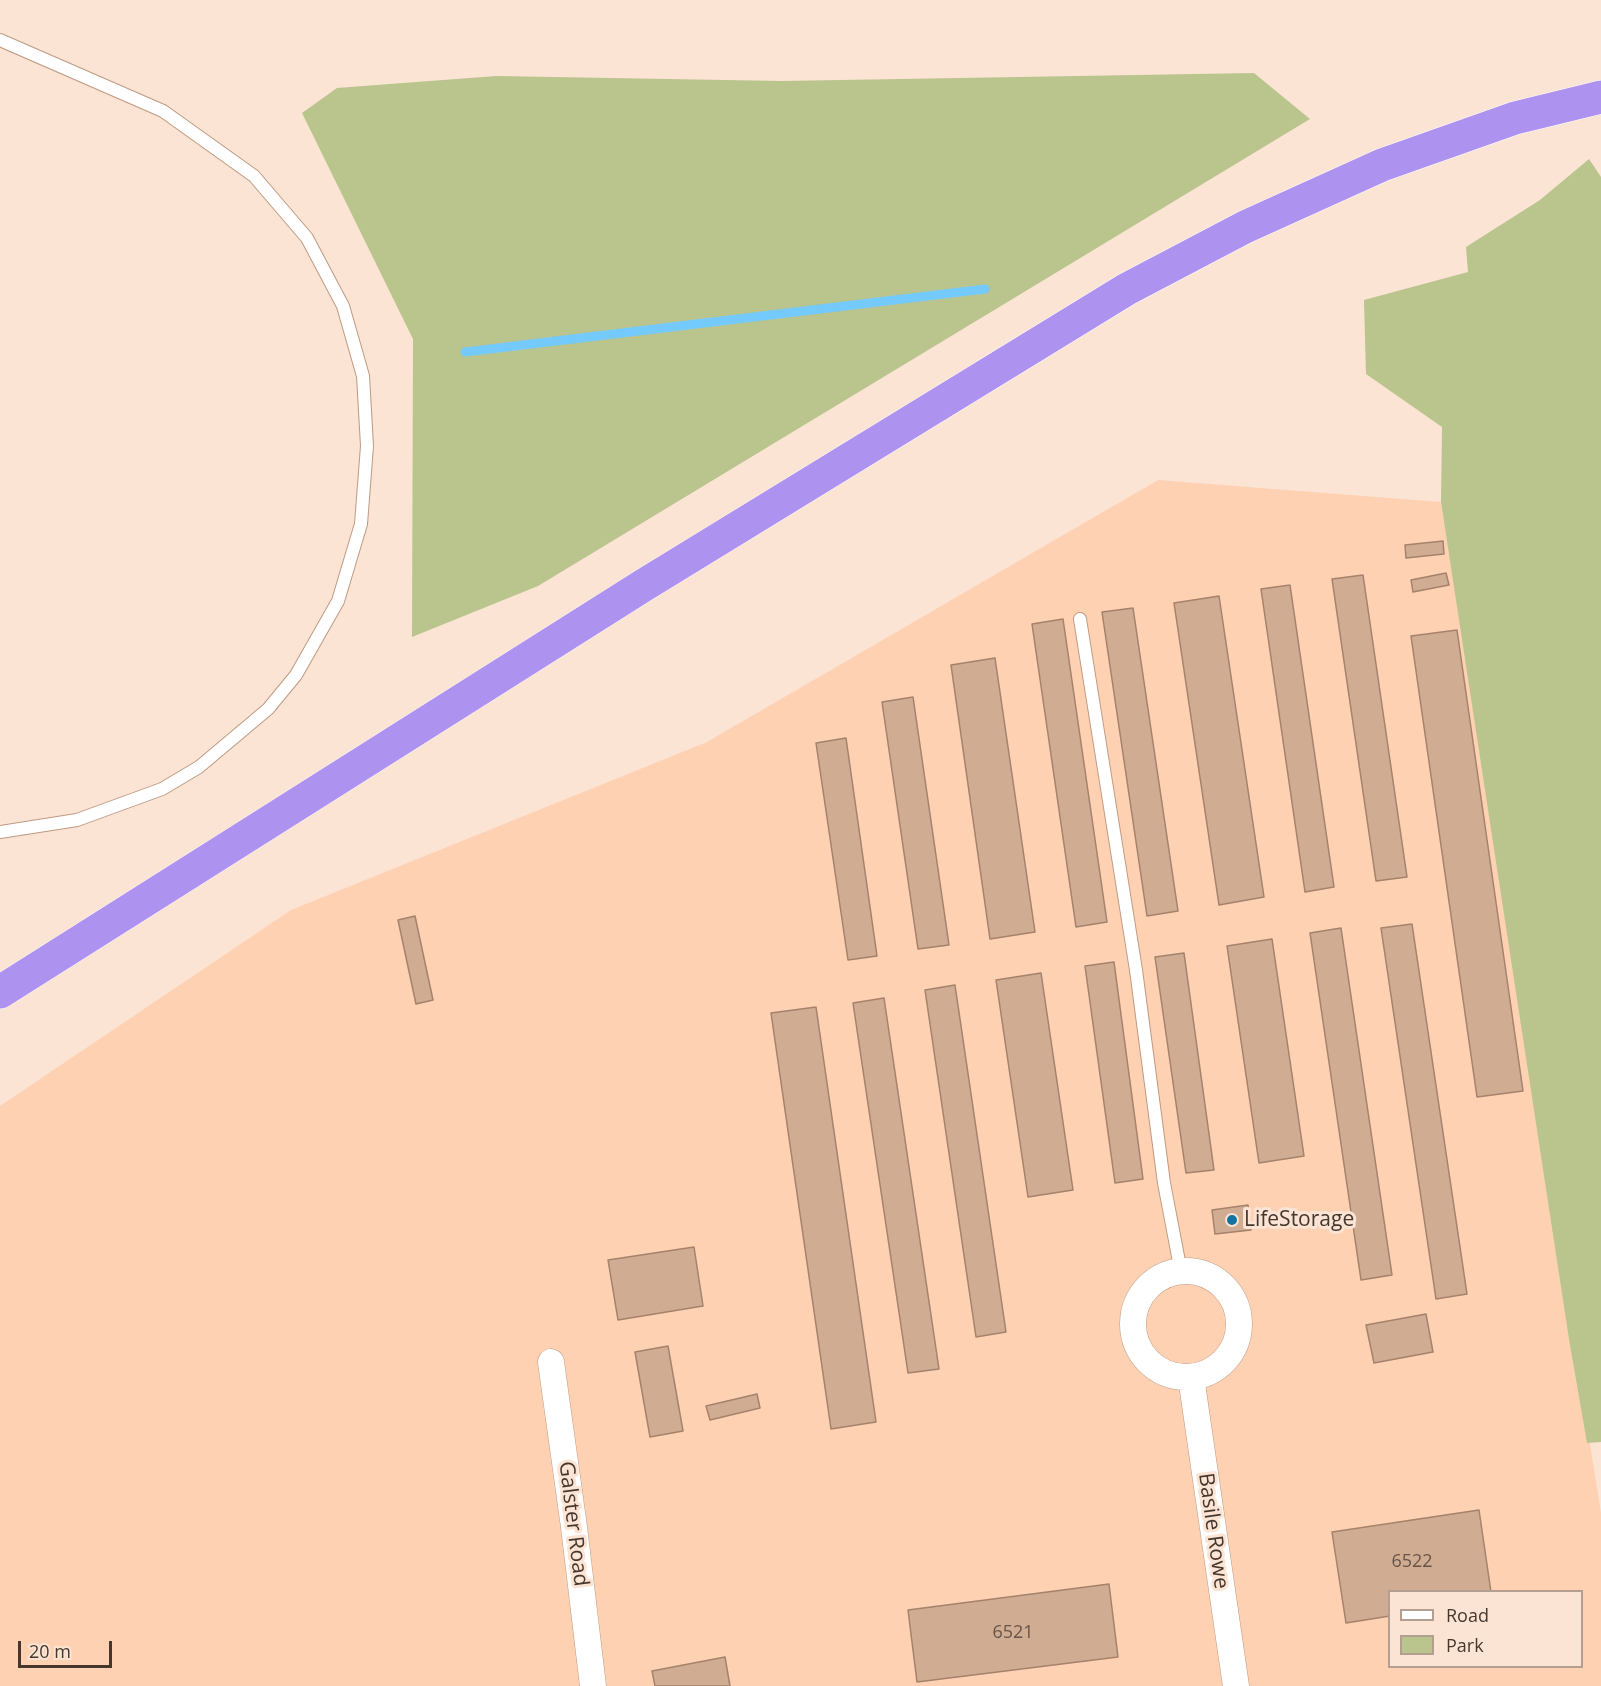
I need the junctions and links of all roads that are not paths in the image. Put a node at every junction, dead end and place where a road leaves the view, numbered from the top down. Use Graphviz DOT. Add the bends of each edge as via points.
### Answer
graph roads {
  1 [pos="0,40"];
  2 [pos="1601,97"];
  3 [pos="1080,619"];
  4 [pos="0,832"];
  5 [pos="0,992"];
  6 [pos="1181,1272"];
  7 [pos="550,1362"];
  8 [pos="1191,1377"];
  9 [pos="592,1686"];
  10 [pos="1236,1686"];
  1 -- 4 [label="lane" via="163,111 254,176 307,238 343,306 363,376 367,446 361,524 338,601 296,675 268,709 199,767 162,789 77,820"];
  2 -- 5 [label="highway" via="1515,118 1382,165 1245,227 1127,289 644,585"];
  3 -- 6 [label="lane" via="1136,970 1164,1184"];
  6 -- 8 [label="street" via="1169,1273 1149,1285 1136,1304 1132,1326 1137,1347 1151,1364 1169,1375"];
  6 -- 8 [label="street" via="1191,1270 1213,1278 1230,1293 1239,1314 1239,1332 1233,1349 1208,1373"];
  7 -- 9 [label="street, Galster Road"];
  8 -- 10 [label="street, Basile Rowe"];
}
